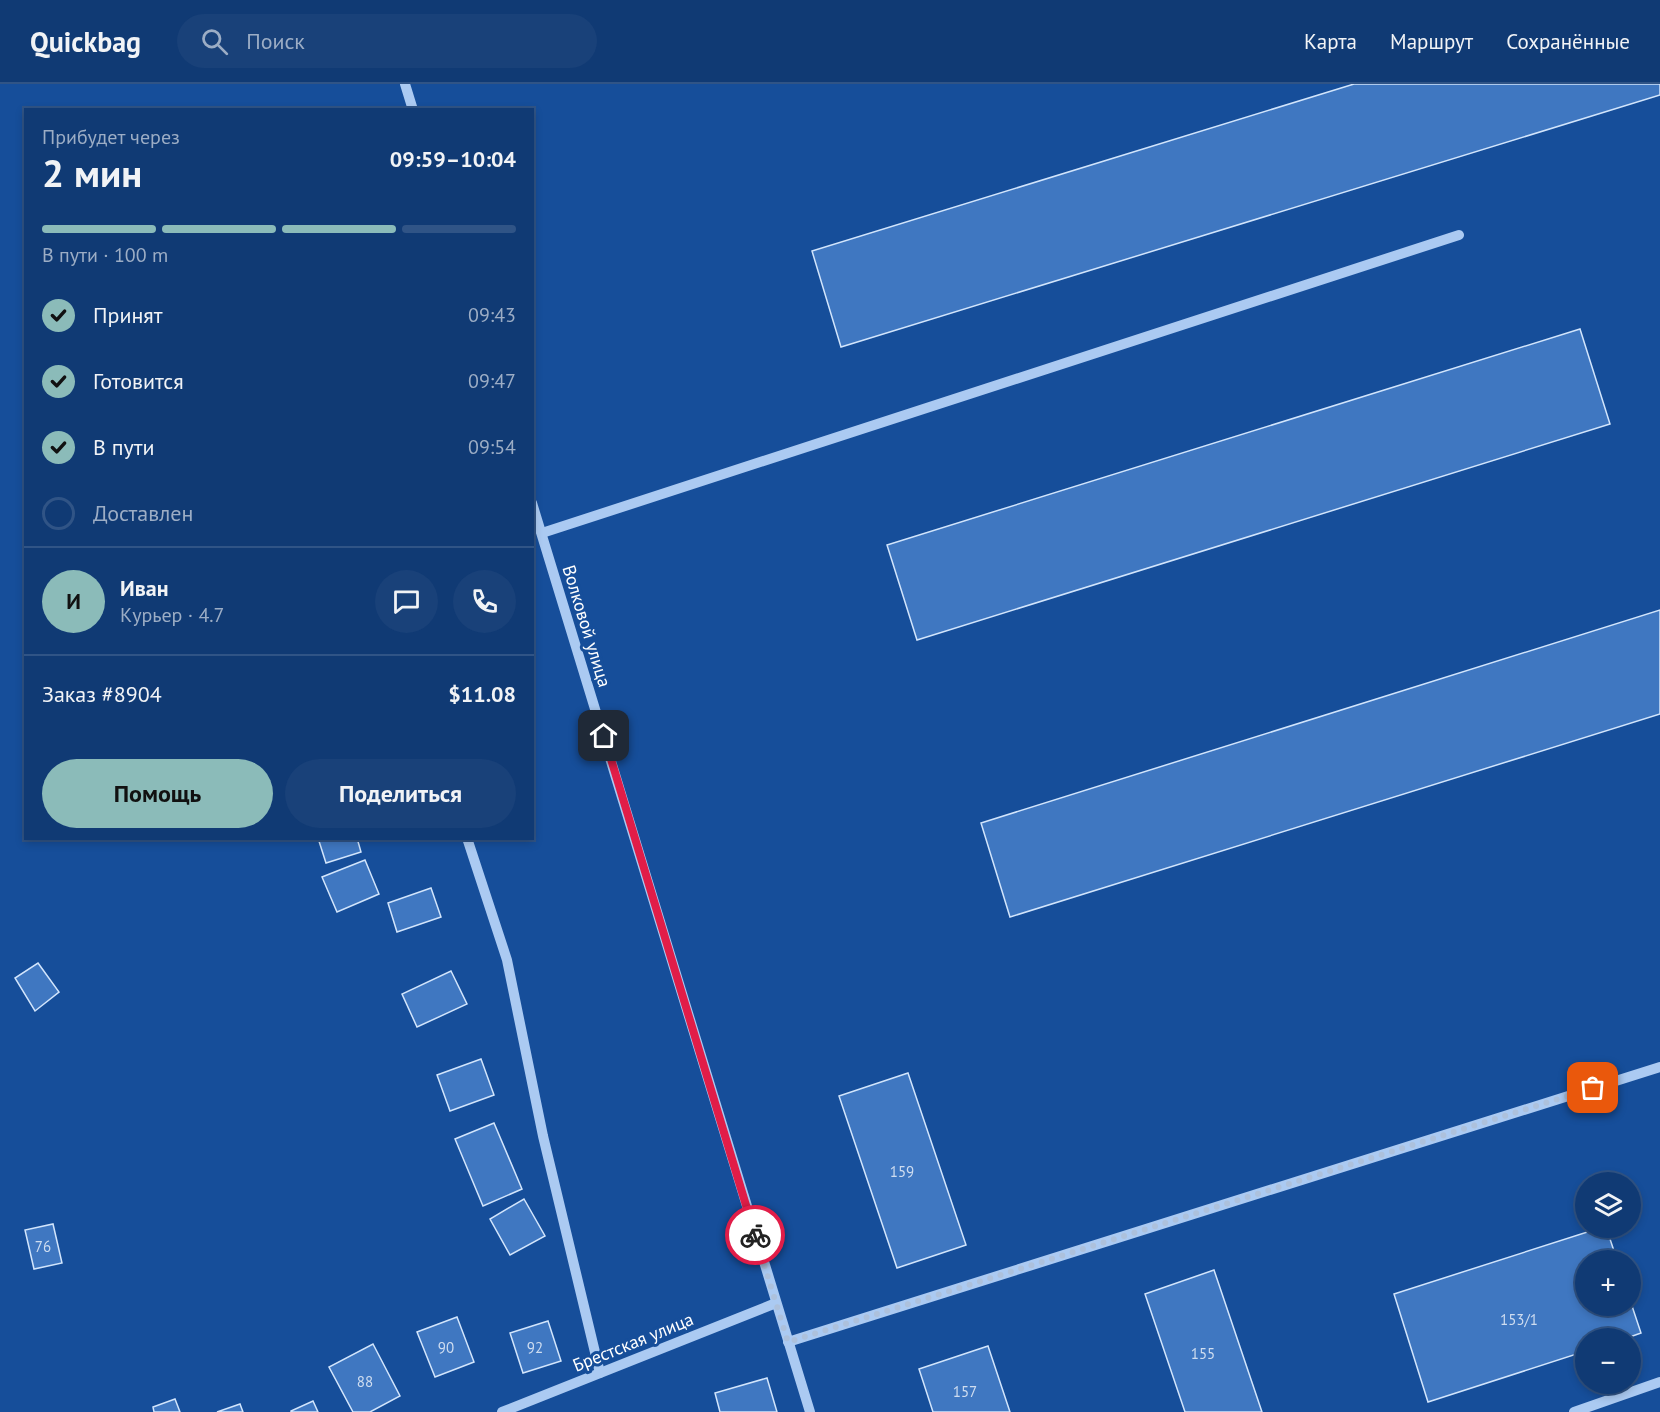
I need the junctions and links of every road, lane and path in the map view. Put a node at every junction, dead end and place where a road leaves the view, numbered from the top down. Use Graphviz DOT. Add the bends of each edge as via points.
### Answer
graph roads {
  1 [pos="405,84"];
  2 [pos="412,108"];
  3 [pos="1459,235"];
  4 [pos="534,509"];
  5 [pos="542,532"];
  6 [pos="468,840"];
  7 [pos="1660,1066"];
  8 [pos="776,1303"];
  9 [pos="788,1342"];
  10 [pos="600,1373"];
  11 [pos="1660,1382"];
  12 [pos="502,1412"];
  13 [pos="810,1412"];
  14 [pos="1574,1412"];
  1 -- 2 [label="street"];
  3 -- 5 [label="street"];
  4 -- 5 [label="street, Волковой улица"];
  5 -- 8 [label="street, Волковой улица"];
  6 -- 10 [label="street" via="507,960 543,1136"];
  7 -- 9 [label="street"];
  8 -- 9 [label="street, Волковой улица"];
  8 -- 10 [label="street, Брестская улица"];
  9 -- 13 [label="street, Волковой улица"];
  10 -- 12 [label="street, Брестская улица"];
  11 -- 14 [label="street"];
}
